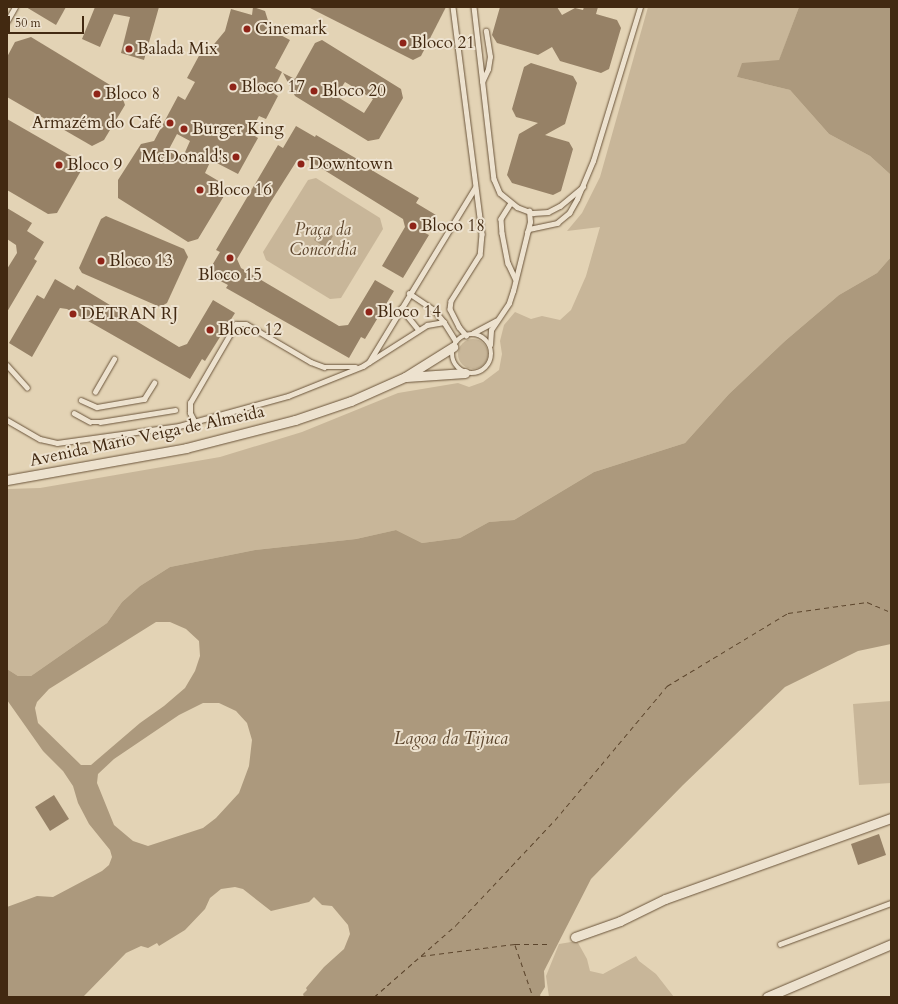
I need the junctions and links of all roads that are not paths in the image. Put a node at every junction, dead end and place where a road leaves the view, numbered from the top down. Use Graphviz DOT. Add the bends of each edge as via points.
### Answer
graph roads {
  1 [pos="15,7"];
  2 [pos="453,7"];
  3 [pos="474,7"];
  4 [pos="640,7"];
  5 [pos="7,22"];
  6 [pos="486,31"];
  7 [pos="482,82"];
  8 [pos="583,187"];
  9 [pos="475,188"];
  10 [pos="511,203"];
  11 [pos="529,211"];
  12 [pos="527,232"];
  13 [pos="515,278"];
  14 [pos="409,293"];
  15 [pos="401,308"];
  16 [pos="496,321"];
  17 [pos="444,322"];
  18 [pos="418,329"];
  19 [pos="466,334"];
  20 [pos="472,334"];
  21 [pos="455,344"];
  22 [pos="490,344"];
  23 [pos="114,360"];
  24 [pos="368,364"];
  25 [pos="7,365"];
  26 [pos="360,367"];
  27 [pos="465,373"];
  28 [pos="405,378"];
  29 [pos="154,383"];
  30 [pos="27,387"];
  31 [pos="95,392"];
  32 [pos="81,400"];
  33 [pos="175,410"];
  34 [pos="74,413"];
  35 [pos="7,420"];
  36 [pos="195,423"];
  37 [pos="7,480"];
  38 [pos="891,818"];
  39 [pos="891,903"];
  40 [pos="575,937"];
  41 [pos="780,944"];
  42 [pos="891,944"];
  43 [pos="767,997"];
  1 -- 5 [label="lane"];
  2 -- 9 [label="lane"];
  3 -- 7 [label="lane"];
  4 -- 8 [label="lane" via="602,135"];
  6 -- 7 [label="lane" via="490,57"];
  7 -- 10 [label="lane" via="494,179 500,193"];
  8 -- 11 [label="lane" via="560,206 548,212"];
  8 -- 12 [label="lane" via="564,219 529,229"];
  9 -- 14 [label="lane"];
  9 -- 19 [label="lane" via="482,234 480,255 461,281 450,309 459,327"];
  10 -- 11 [label="lane"];
  10 -- 13 [label="lane" via="501,219 508,263"];
  11 -- 12 [label="lane" via="530,222"];
  12 -- 13 [label="lane"];
  13 -- 16 [label="lane" via="509,303"];
  14 -- 15 [label="lane"];
  14 -- 17 [label="lane" via="434,310"];
  15 -- 18 [label="lane"];
  15 -- 24 [label="lane"];
  16 -- 20 [label="lane"];
  16 -- 22 [label="lane" via="491,330"];
  17 -- 18 [label="lane"];
  17 -- 21 [label="lane"];
  18 -- 24 [label="lane"];
  19 -- 20 [label="lane"];
  19 -- 21 [label="lane"];
  20 -- 22 [label="lane" via="483,336"];
  21 -- 27 [label="lane" via="452,353 455,365"];
  21 -- 28 [label="street, Avenida Mario Veiga de Almeida"];
  22 -- 27 [label="lane" via="492,358 485,370 472,374"];
  23 -- 31 [label="lane"];
  24 -- 26 [label="lane"];
  25 -- 30 [label="lane"];
  26 -- 36 [label="lane" via="288,396"];
  26 -- 36 [label="lane" via="324,367 240,323 230,334 190,403 190,413"];
  27 -- 28 [label="street, Avenida Mario Veiga de Almeida"];
  28 -- 37 [label="street, Avenida Mario Veiga de Almeida" via="351,401 242,435 186,448"];
  29 -- 32 [label="lane" via="144,398 97,407"];
  33 -- 34 [label="lane" via="100,422 90,422"];
  35 -- 36 [label="lane" via="40,439 58,443"];
  38 -- 40 [label="street" via="665,899 620,921"];
  39 -- 41 [label="lane"];
  42 -- 43 [label="street"];
}
